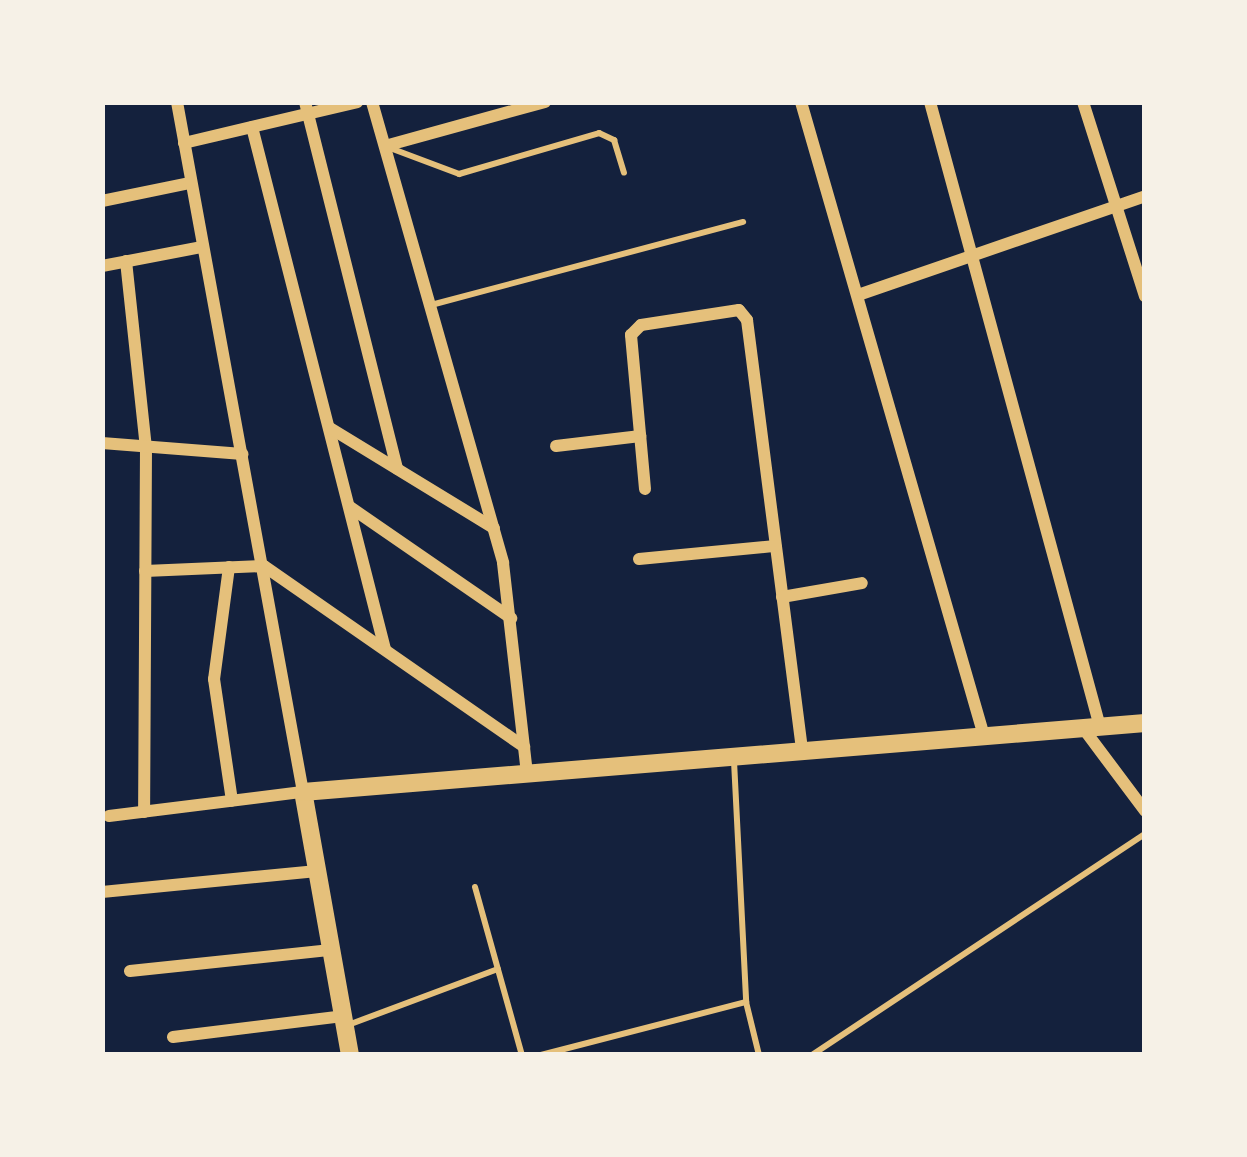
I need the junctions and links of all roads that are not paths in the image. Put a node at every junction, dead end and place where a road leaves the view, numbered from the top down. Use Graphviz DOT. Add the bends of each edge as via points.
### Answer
graph roads {
  1 [pos="177,102"];
  2 [pos="357,102"];
  3 [pos="372,102"];
  4 [pos="545,102"];
  5 [pos="801,102"];
  6 [pos="930,102"];
  7 [pos="1083,102"];
  8 [pos="307,108"];
  9 [pos="503,108"];
  10 [pos="252,127"];
  11 [pos="184,143"];
  12 [pos="385,146"];
  13 [pos="624,173"];
  14 [pos="190,183"];
  15 [pos="1145,196"];
  16 [pos="102,201"];
  17 [pos="1116,206"];
  18 [pos="743,222"];
  19 [pos="202,247"];
  20 [pos="972,255"];
  21 [pos="126,261"];
  22 [pos="102,266"];
  23 [pos="861,294"];
  24 [pos="1145,296"];
  25 [pos="430,305"];
  26 [pos="330,428"];
  27 [pos="640,436"];
  28 [pos="102,443"];
  29 [pos="556,446"];
  30 [pos="146,447"];
  31 [pos="243,454"];
  32 [pos="397,469"];
  33 [pos="645,489"];
  34 [pos="350,507"];
  35 [pos="495,529"];
  36 [pos="776,546"];
  37 [pos="639,559"];
  38 [pos="264,566"];
  39 [pos="230,567"];
  40 [pos="145,571"];
  41 [pos="862,583"];
  42 [pos="782,597"];
  43 [pos="511,618"];
  44 [pos="385,649"];
  45 [pos="1145,723"];
  46 [pos="1091,727"];
  47 [pos="984,736"];
  48 [pos="524,747"];
  49 [pos="802,751"];
  50 [pos="734,756"];
  51 [pos="527,774"];
  52 [pos="303,793"];
  53 [pos="232,801"];
  54 [pos="1145,811"];
  55 [pos="143,812"];
  56 [pos="109,816"];
  57 [pos="1145,834"];
  58 [pos="316,871"];
  59 [pos="475,887"];
  60 [pos="102,892"];
  61 [pos="331,950"];
  62 [pos="498,968"];
  63 [pos="130,971"];
  64 [pos="746,1002"];
  65 [pos="344,1021"];
  66 [pos="172,1037"];
  67 [pos="350,1055"];
  68 [pos="522,1055"];
  69 [pos="541,1055"];
  70 [pos="759,1055"];
  71 [pos="812,1055"];
  1 -- 11 [label="street"];
  2 -- 8 [label="street"];
  3 -- 12 [label="street"];
  4 -- 9 [label="street"];
  5 -- 23 [label="street"];
  6 -- 20 [label="street"];
  7 -- 17 [label="street"];
  8 -- 10 [label="street"];
  8 -- 32 [label="street"];
  9 -- 12 [label="street"];
  10 -- 11 [label="street"];
  10 -- 26 [label="street"];
  11 -- 14 [label="street"];
  12 -- 13 [label="lane" via="459,174 604,134"];
  12 -- 25 [label="street"];
  14 -- 16 [label="street"];
  14 -- 19 [label="street"];
  15 -- 17 [label="street"];
  17 -- 20 [label="street"];
  17 -- 24 [label="street"];
  18 -- 25 [label="lane"];
  19 -- 21 [label="street"];
  19 -- 31 [label="street"];
  20 -- 23 [label="street"];
  20 -- 46 [label="street"];
  21 -- 22 [label="street"];
  21 -- 30 [label="street"];
  23 -- 47 [label="street"];
  25 -- 35 [label="street"];
  26 -- 32 [label="street"];
  26 -- 34 [label="street"];
  27 -- 29 [label="street"];
  27 -- 33 [label="street"];
  27 -- 36 [label="street" via="633,331 739,310"];
  28 -- 30 [label="street"];
  30 -- 31 [label="street"];
  30 -- 40 [label="street"];
  31 -- 38 [label="street"];
  32 -- 35 [label="street"];
  34 -- 43 [label="street"];
  34 -- 44 [label="street"];
  35 -- 43 [label="street"];
  36 -- 37 [label="street"];
  36 -- 42 [label="street"];
  38 -- 39 [label="street"];
  38 -- 44 [label="street"];
  38 -- 52 [label="street"];
  39 -- 40 [label="street"];
  39 -- 53 [label="street" via="214,679"];
  40 -- 55 [label="street"];
  41 -- 42 [label="street"];
  42 -- 49 [label="street"];
  43 -- 48 [label="street"];
  44 -- 48 [label="street"];
  45 -- 46 [label="main road"];
  46 -- 47 [label="main road"];
  46 -- 54 [label="street"];
  47 -- 49 [label="main road"];
  48 -- 51 [label="street"];
  49 -- 50 [label="main road"];
  50 -- 51 [label="main road"];
  50 -- 64 [label="lane"];
  51 -- 52 [label="main road"];
  52 -- 53 [label="street"];
  52 -- 58 [label="main road"];
  53 -- 55 [label="street"];
  55 -- 56 [label="street"];
  57 -- 71 [label="lane"];
  58 -- 60 [label="street"];
  58 -- 61 [label="main road"];
  59 -- 62 [label="lane"];
  61 -- 63 [label="street"];
  61 -- 65 [label="main road"];
  62 -- 65 [label="lane"];
  62 -- 68 [label="lane"];
  64 -- 69 [label="lane"];
  64 -- 70 [label="lane"];
  65 -- 66 [label="street"];
  65 -- 67 [label="main road"];
}
